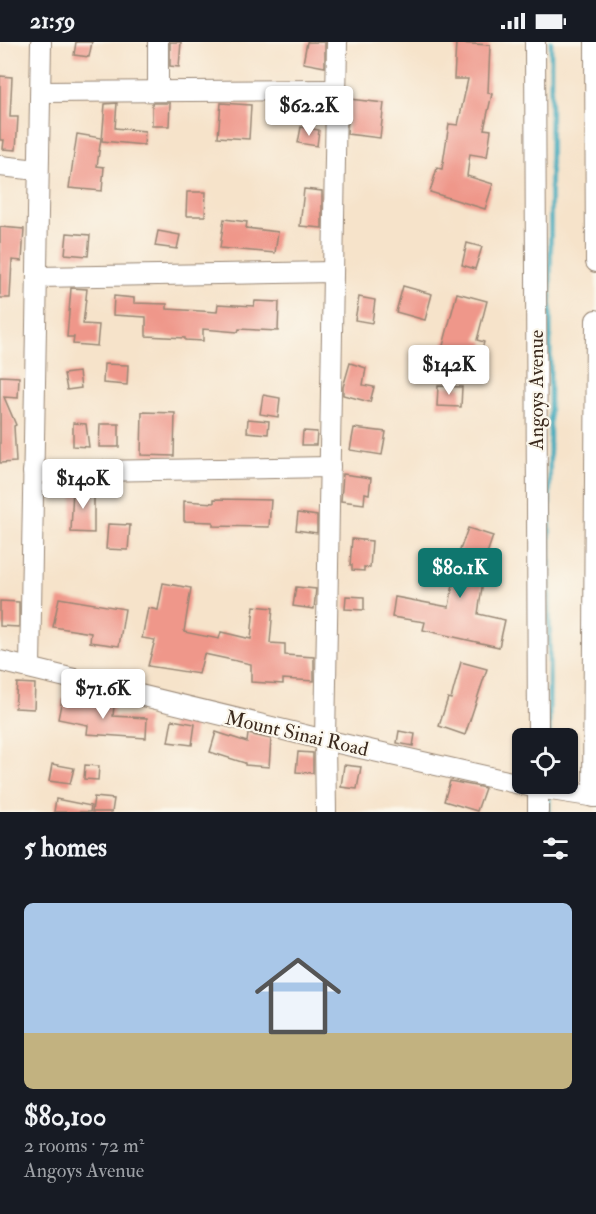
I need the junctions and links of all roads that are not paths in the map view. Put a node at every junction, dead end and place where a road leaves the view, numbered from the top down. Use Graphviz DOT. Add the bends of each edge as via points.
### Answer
graph roads {
  1 [pos="41,42"];
  2 [pos="158,42"];
  3 [pos="337,42"];
  4 [pos="535,42"];
  5 [pos="596,42"];
  6 [pos="158,90"];
  7 [pos="336,90"];
  8 [pos="40,92"];
  9 [pos="0,166"];
  10 [pos="38,170"];
  11 [pos="596,262"];
  12 [pos="333,272"];
  13 [pos="37,276"];
  14 [pos="596,320"];
  15 [pos="330,468"];
  16 [pos="33,472"];
  17 [pos="0,661"];
  18 [pos="30,668"];
  19 [pos="538,728"];
  20 [pos="325,740"];
  21 [pos="512,781"];
  22 [pos="546,794"];
  23 [pos="577,794"];
  24 [pos="595,797"];
  25 [pos="326,812"];
  26 [pos="538,812"];
  1 -- 8 [label="street"];
  2 -- 6 [label="street"];
  3 -- 7 [label="street"];
  4 -- 19 [label="street, Angoys Avenue"];
  5 -- 11 [label="street"];
  6 -- 7 [label="street"];
  6 -- 8 [label="street"];
  7 -- 12 [label="street"];
  8 -- 10 [label="street"];
  9 -- 10 [label="street"];
  10 -- 13 [label="street"];
  12 -- 13 [label="street"];
  12 -- 15 [label="street"];
  13 -- 16 [label="street"];
  14 -- 24 [label="street"];
  15 -- 16 [label="street"];
  15 -- 20 [label="street"];
  16 -- 18 [label="street"];
  17 -- 18 [label="street, Mount Sinai Road"];
  18 -- 20 [label="street, Mount Sinai Road"];
  20 -- 21 [label="street, Mount Sinai Road"];
  20 -- 25 [label="street"];
  22 -- 26 [label="street"];
  23 -- 24 [label="street, Mount Sinai Road"];
}
